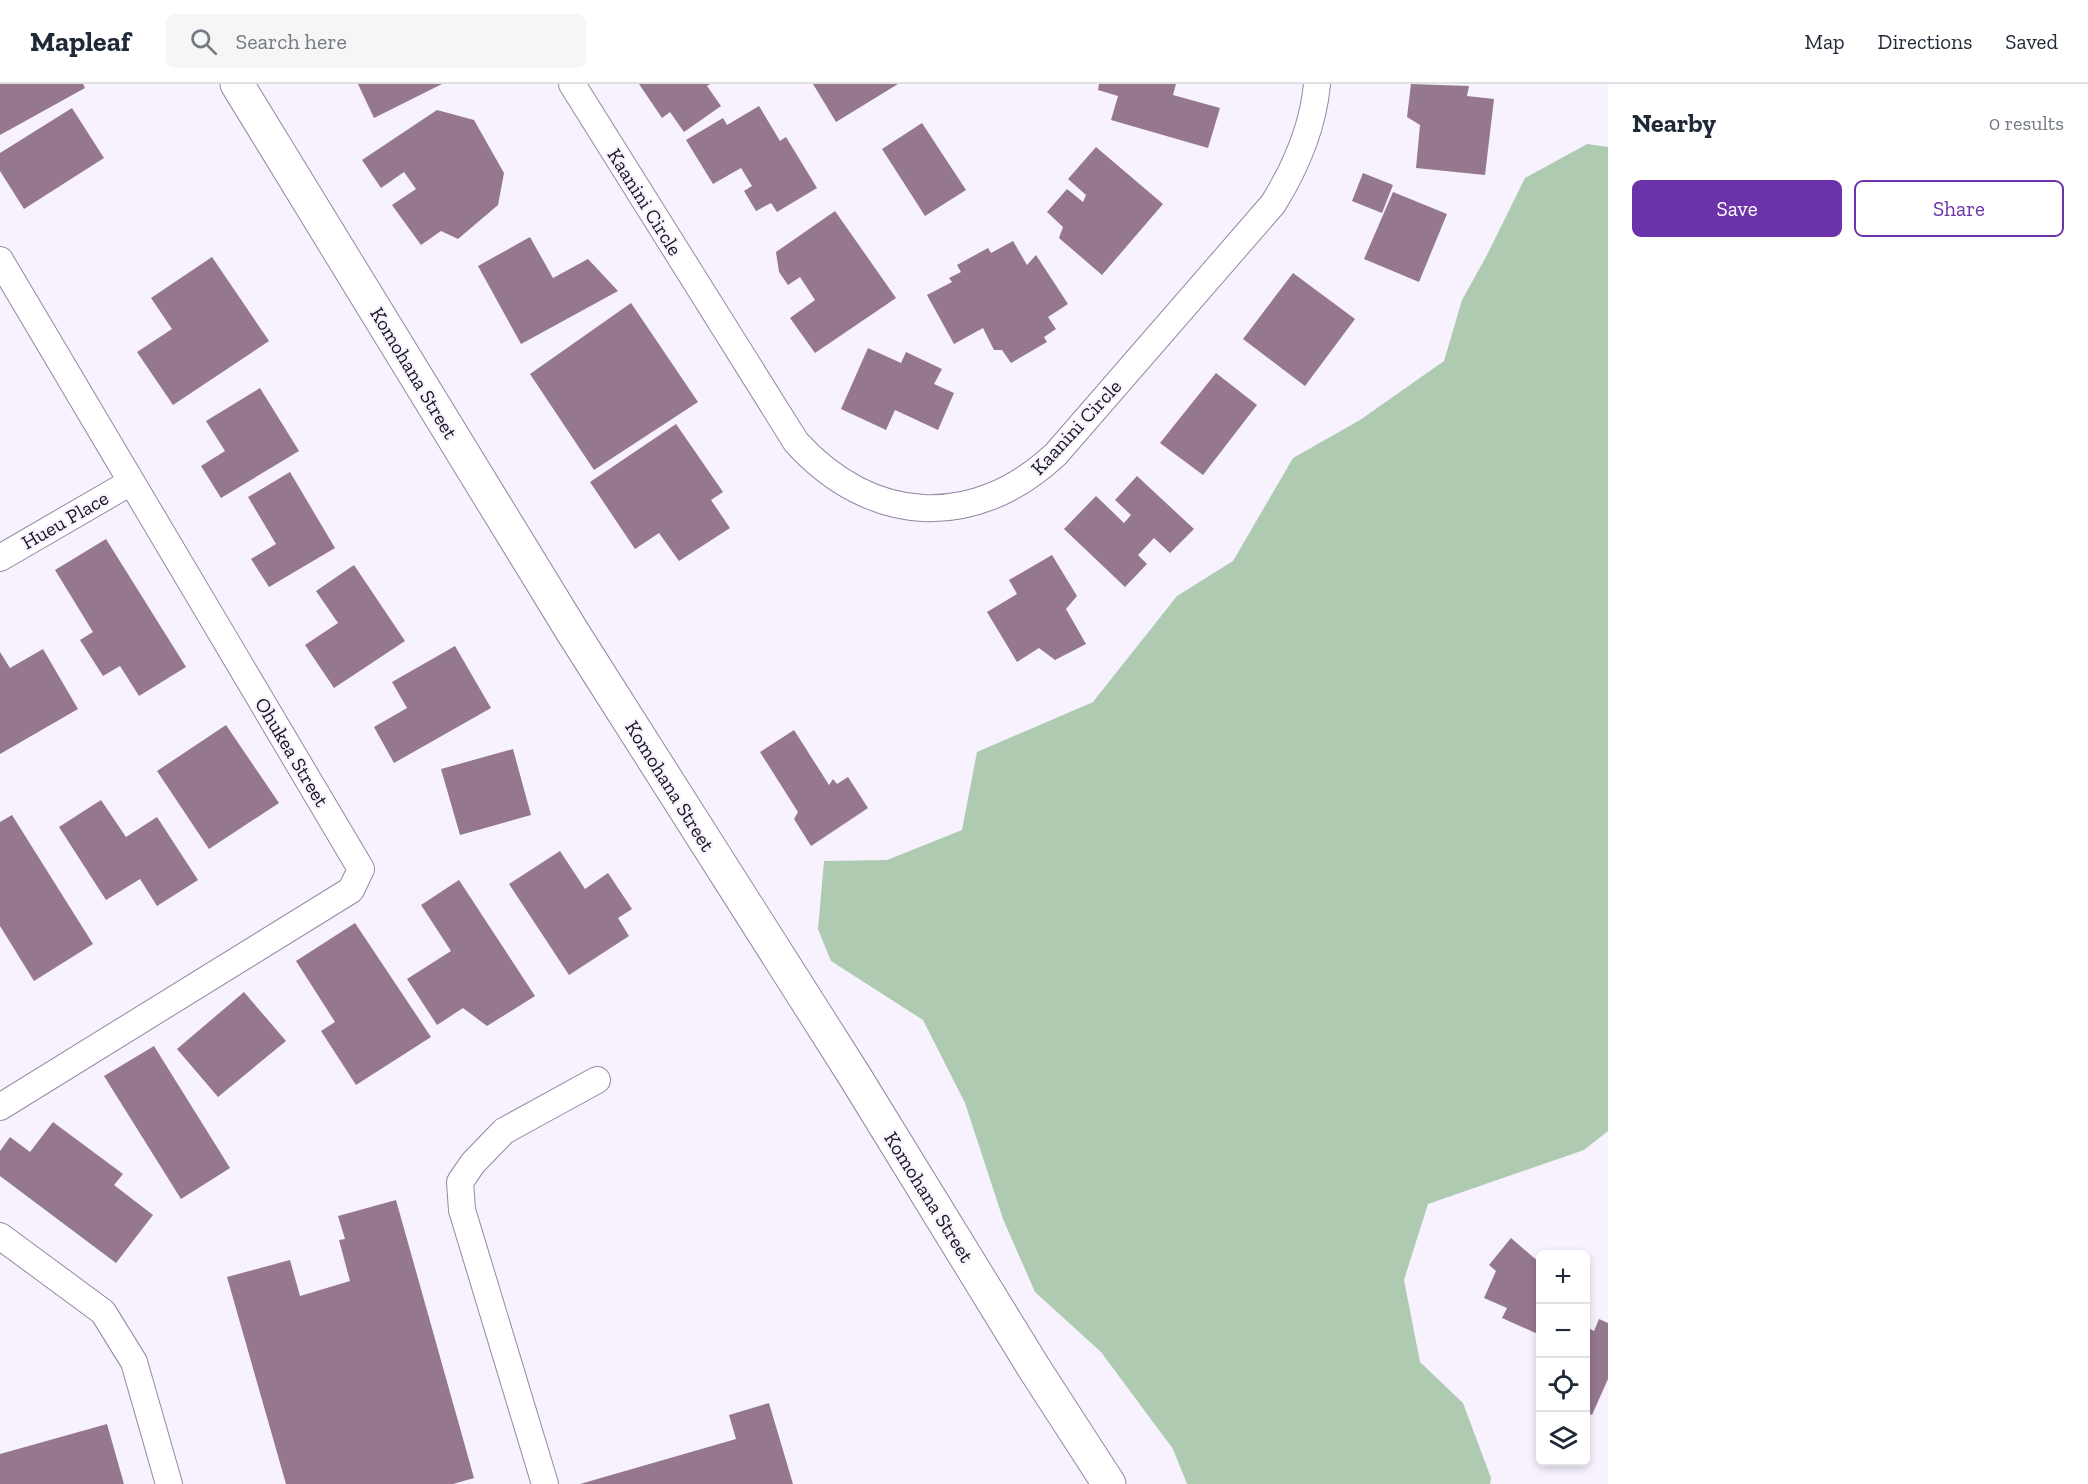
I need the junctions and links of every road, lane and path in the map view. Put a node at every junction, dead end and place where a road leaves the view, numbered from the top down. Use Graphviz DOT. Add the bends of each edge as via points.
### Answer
graph roads {
  1 [pos="237,84"];
  2 [pos="572,84"];
  3 [pos="1317,84"];
  4 [pos="0,260"];
  5 [pos="130,483"];
  6 [pos="0,558"];
  7 [pos="597,1080"];
  8 [pos="0,1107"];
  9 [pos="0,1236"];
  10 [pos="169,1484"];
  11 [pos="545,1484"];
  12 [pos="1109,1484"];
  1 -- 12 [label="main road, Komohana Street" via="572,631"];
  2 -- 3 [label="street, Kaanini Circle" via="796,442 824,470 857,491 894,504 933,508 972,503 1000,493 1026,479 1056,454 1273,204 1301,152"];
  4 -- 5 [label="street, Ohukea Street"];
  5 -- 6 [label="street, Hueu Place"];
  5 -- 8 [label="street, Ohukea Street" via="361,869 351,890"];
  7 -- 11 [label="street" via="504,1131 460,1182 462,1210"];
  9 -- 10 [label="street" via="103,1312 134,1362"];
}
